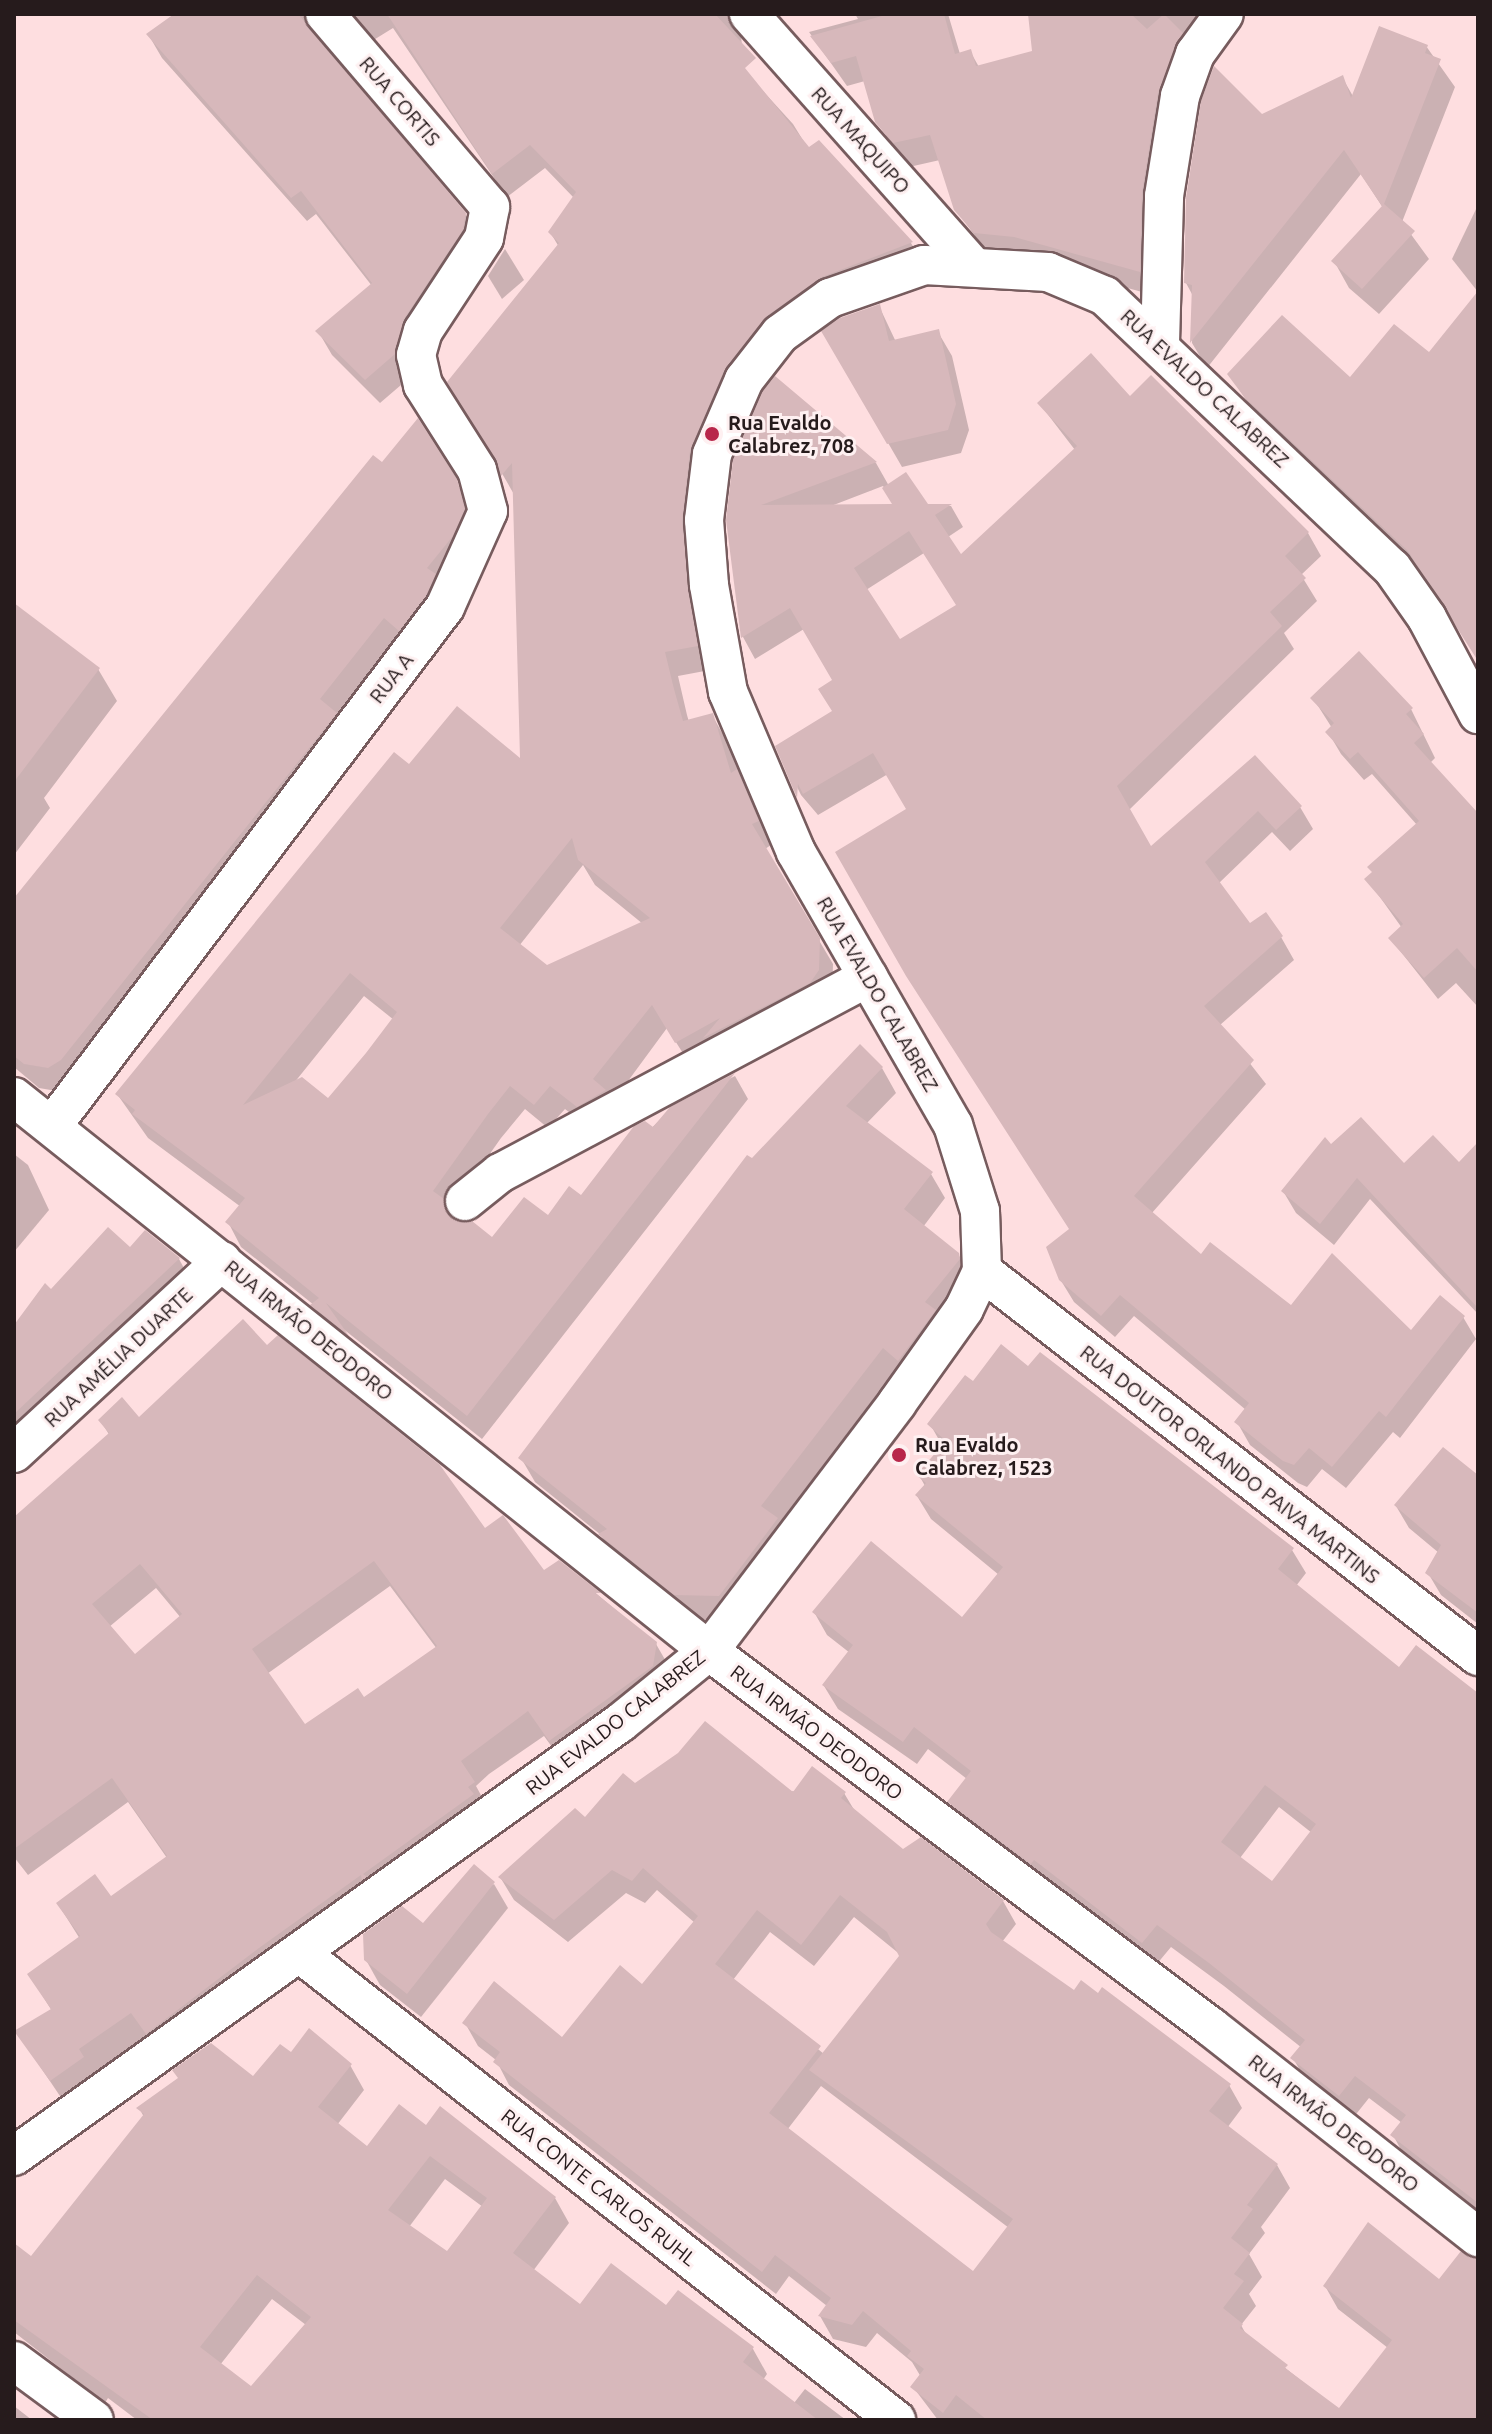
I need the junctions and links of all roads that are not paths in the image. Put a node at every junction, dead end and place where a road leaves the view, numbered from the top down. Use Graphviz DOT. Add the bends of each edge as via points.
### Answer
graph roads {
  1 [pos="325,14"];
  2 [pos="749,14"];
  3 [pos="1224,14"];
  4 [pos="474,188"];
  5 [pos="973,266"];
  6 [pos="1160,343"];
  7 [pos="1478,714"];
  8 [pos="868,977"];
  9 [pos="14,1097"];
  10 [pos="52,1126"];
  11 [pos="465,1201"];
  12 [pos="222,1261"];
  13 [pos="982,1271"];
  14 [pos="14,1453"];
  15 [pos="709,1651"];
  16 [pos="1478,1656"];
  17 [pos="301,1954"];
  18 [pos="14,2156"];
  19 [pos="1478,2237"];
  20 [pos="14,2361"];
  21 [pos="94,2420"];
  22 [pos="896,2420"];
  1 -- 4 [label="street, RUA CORTIS"];
  2 -- 5 [label="street, RUA MAQUIPO"];
  3 -- 6 [label="street" via="1195,54 1180,96 1164,196"];
  4 -- 10 [label="street, RUA A" via="490,207 484,238 423,331 416,355 423,385 487,495 478,541 445,607"];
  5 -- 6 [label="street, RUA EVALDO CALABREZ" via="1048,272 1105,296"];
  5 -- 8 [label="street, RUA EVALDO CALABREZ" via="924,265 830,298 780,334 744,380 712,454 704,520 709,585 728,692 796,852"];
  6 -- 7 [label="street, RUA EVALDO CALABREZ" via="1392,568 1427,618"];
  8 -- 11 [label="street" via="500,1173"];
  8 -- 13 [label="street, RUA EVALDO CALABREZ" via="953,1125 980,1211"];
  9 -- 10 [label="street, RUA IRMÃO DEODORO"];
  10 -- 12 [label="street, RUA IRMÃO DEODORO"];
  12 -- 14 [label="street, RUA AMÉLIA DUARTE"];
  12 -- 15 [label="street, RUA IRMÃO DEODORO"];
  13 -- 15 [label="street, RUA EVALDO CALABREZ" via="964,1309 923,1368"];
  13 -- 16 [label="street, RUA DOUTOR ORLANDO PAIVA MARTINS"];
  15 -- 17 [label="street, RUA EVALDO CALABREZ" via="620,1723"];
  15 -- 19 [label="street, RUA IRMÃO DEODORO" via="1211,2027"];
  17 -- 18 [label="street, RUA EVALDO CALABREZ"];
  17 -- 22 [label="street, RUA CONTE CARLOS RUHL"];
  20 -- 21 [label="street"];
}
